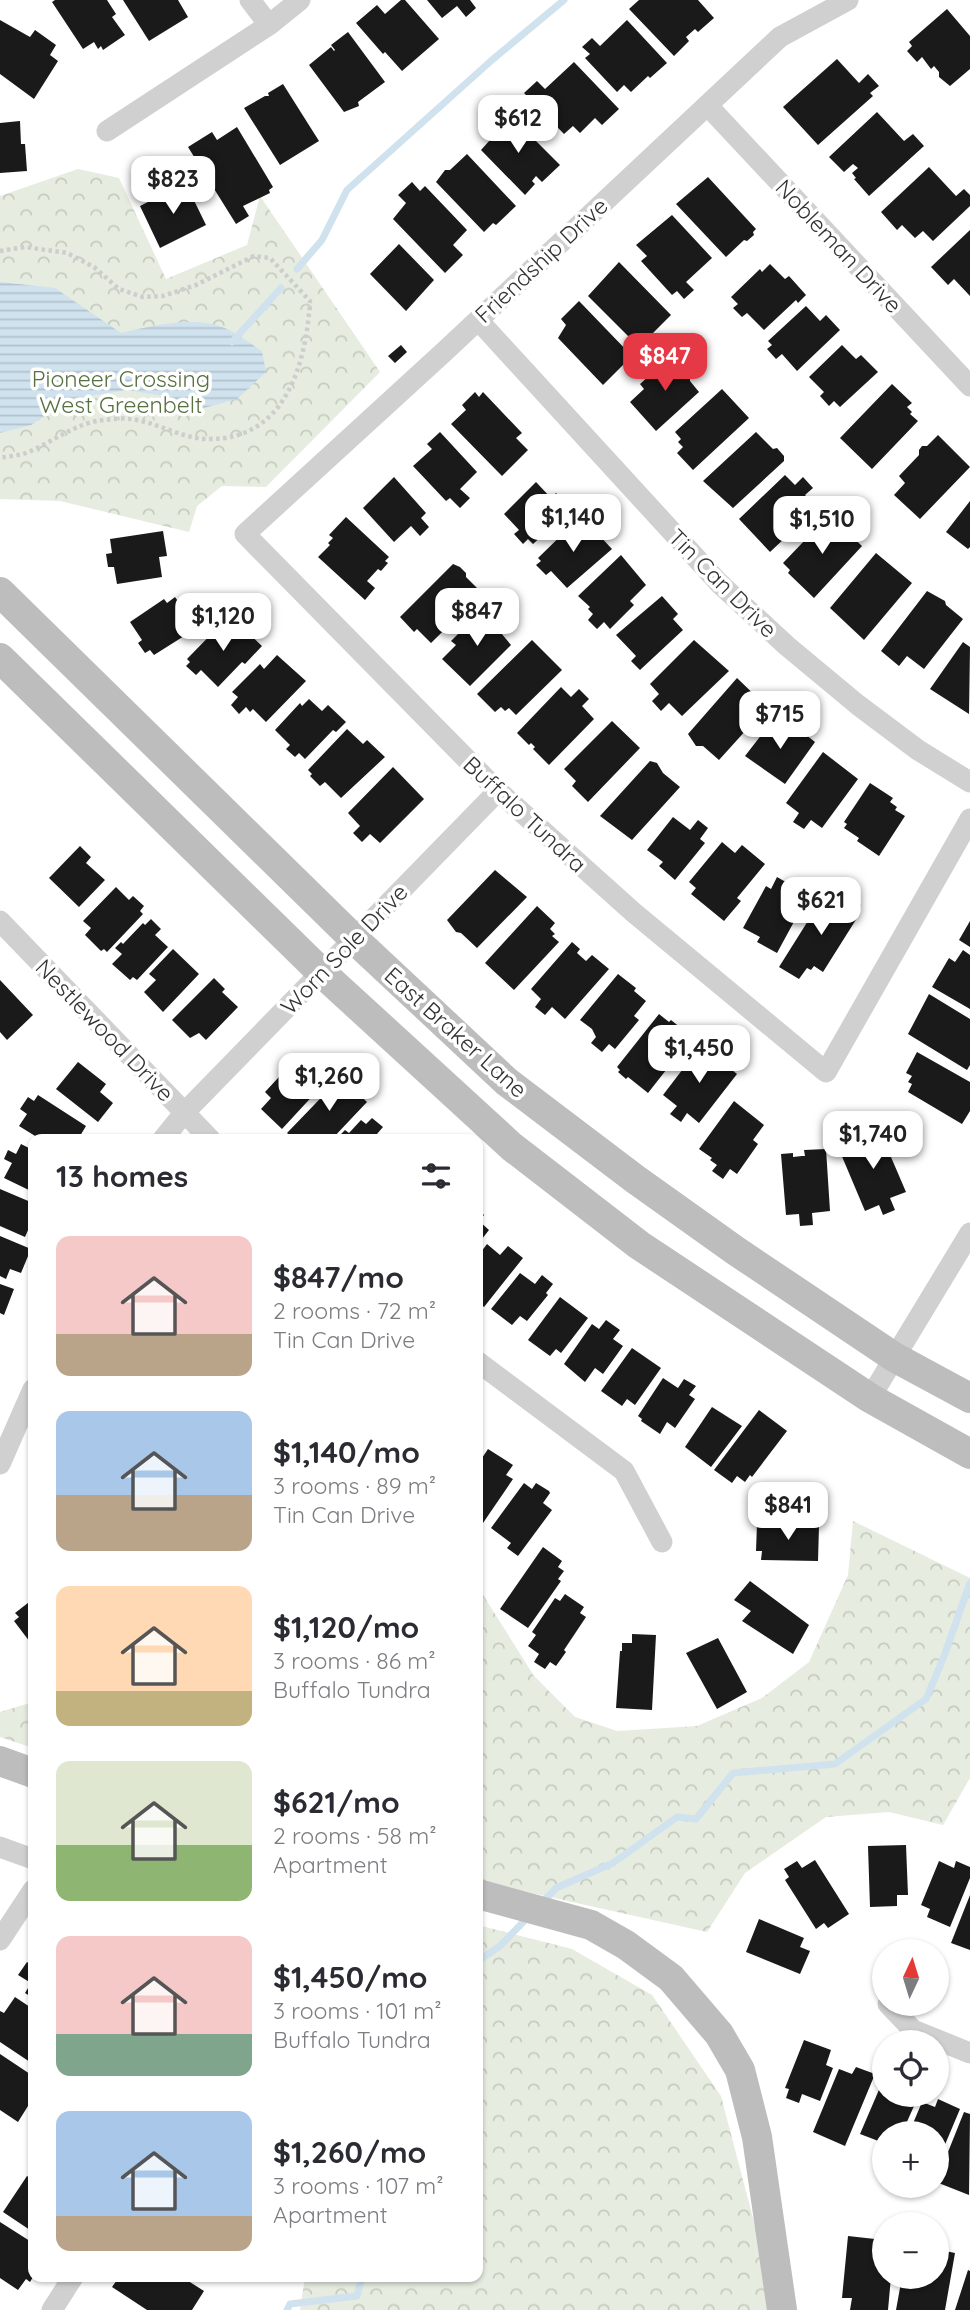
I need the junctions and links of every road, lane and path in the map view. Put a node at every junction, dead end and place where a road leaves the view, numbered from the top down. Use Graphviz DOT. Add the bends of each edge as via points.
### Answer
graph roads {
  1 [pos="250,0"];
  2 [pos="300,0"];
  3 [pos="848,0"];
  4 [pos="269,25"];
  5 [pos="708,106"];
  6 [pos="107,131"];
  7 [pos="0,251"];
  8 [pos="478,320"];
  9 [pos="970,386"];
  10 [pos="0,458"];
  11 [pos="245,534"];
  12 [pos="0,592"];
  13 [pos="0,658"];
  14 [pos="970,782"];
  15 [pos="498,791"];
  16 [pos="970,819"];
  17 [pos="0,921"];
  18 [pos="354,939"];
  19 [pos="322,973"];
  20 [pos="184,1113"];
  21 [pos="167,1134"];
  22 [pos="205,1134"];
  23 [pos="970,1233"];
  24 [pos="894,1357"];
  25 [pos="483,1366"];
  26 [pos="870,1398"];
  27 [pos="970,1398"];
  28 [pos="28,1400"];
  29 [pos="970,1454"];
  30 [pos="0,1464"];
  31 [pos="662,1542"];
  32 [pos="0,1761"];
  33 [pos="28,1771"];
  34 [pos="0,1847"];
  35 [pos="28,1857"];
  36 [pos="487,1896"];
  37 [pos="28,1898"];
  38 [pos="0,1940"];
  39 [pos="902,2016"];
  40 [pos="970,2053"];
  41 [pos="70,2282"];
  42 [pos="52,2310"];
  43 [pos="782,2310"];
  1 -- 4 [label="street"];
  2 -- 4 [label="street"];
  3 -- 5 [label="street, Friendship Drive" via="779,37"];
  4 -- 6 [label="street"];
  5 -- 8 [label="street, Friendship Drive"];
  5 -- 9 [label="street, Nobleman Drive"];
  7 -- 10 [label="path" via="25,247 67,253 120,289 143,297 197,285 254,256 270,258 310,302 308,335 290,391 267,419 244,433 208,439 131,419 100,420 25,453"];
  8 -- 11 [label="street, Friendship Drive"];
  8 -- 14 [label="street, Tin Can Drive" via="719,583 858,705"];
  11 -- 15 [label="street, Buffalo Tundra"];
  12 -- 18 [label="street, East Braker Lane"];
  13 -- 19 [label="street, East Braker Lane"];
  15 -- 16 [label="street, Buffalo Tundra" via="632,912 826,1072"];
  15 -- 18 [label="street, Worn Sole Drive"];
  17 -- 20 [label="street, Nestlewood Drive"];
  18 -- 19 [label="street, Worn Sole Drive"];
  18 -- 24 [label="street, East Braker Lane" via="507,1082 635,1179"];
  19 -- 20 [label="street, Worn Sole Drive"];
  19 -- 26 [label="street, East Braker Lane" via="512,1147 639,1245"];
  20 -- 21 [label="street, Worn Sole Drive"];
  20 -- 22 [label="street, Nestlewood Drive"];
  23 -- 24 [label="street"];
  24 -- 26 [label="street"];
  24 -- 27 [label="street, East Braker Lane"];
  25 -- 31 [label="street" via="624,1471"];
  26 -- 29 [label="street, East Braker Lane"];
  28 -- 30 [label="street"];
  32 -- 33 [label="street"];
  34 -- 35 [label="street"];
  36 -- 43 [label="street" via="591,1925 626,1945 671,1978 719,2034 740,2070 757,2137"];
  37 -- 38 [label="street"];
  39 -- 40 [label="street" via="913,2030"];
  41 -- 42 [label="street"];
}
